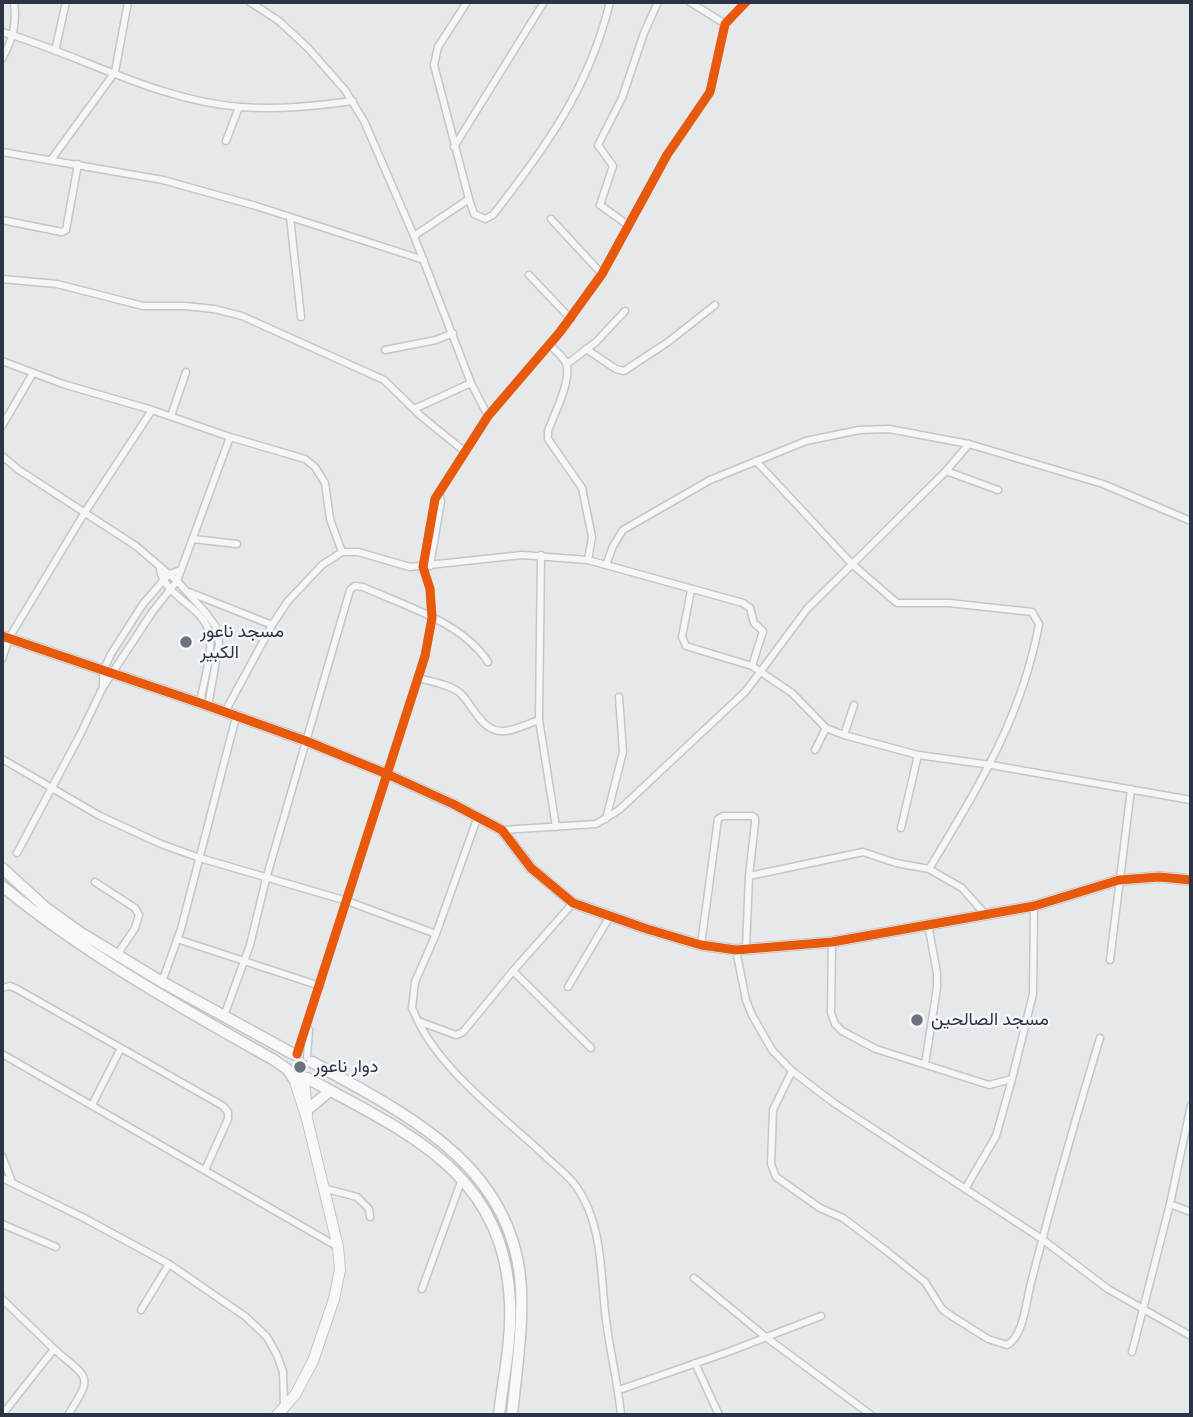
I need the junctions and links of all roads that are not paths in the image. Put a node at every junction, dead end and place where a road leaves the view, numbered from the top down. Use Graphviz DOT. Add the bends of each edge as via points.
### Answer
graph roads {
  1 [pos="14,2"];
  2 [pos="66,2"];
  3 [pos="128,2"];
  4 [pos="250,2"];
  5 [pos="467,2"];
  6 [pos="544,2"];
  7 [pos="610,2"];
  8 [pos="658,2"];
  9 [pos="690,2"];
  10 [pos="746,2"];
  11 [pos="725,24"];
  12 [pos="2,32"];
  13 [pos="14,35"];
  14 [pos="55,51"];
  15 [pos="2,58"];
  16 [pos="115,72"];
  17 [pos="353,101"];
  18 [pos="239,107"];
  19 [pos="226,141"];
  20 [pos="454,146"];
  21 [pos="2,152"];
  22 [pos="51,160"];
  23 [pos="78,164"];
  24 [pos="469,199"];
  25 [pos="290,217"];
  26 [pos="551,219"];
  27 [pos="2,220"];
  28 [pos="628,225"];
  29 [pos="414,236"];
  30 [pos="424,260"];
  31 [pos="602,274"];
  32 [pos="529,275"];
  33 [pos="2,279"];
  34 [pos="715,306"];
  35 [pos="625,311"];
  36 [pos="301,317"];
  37 [pos="571,318"];
  38 [pos="453,333"];
  39 [pos="550,345"];
  40 [pos="586,349"];
  41 [pos="384,351"];
  42 [pos="2,361"];
  43 [pos="566,364"];
  44 [pos="186,372"];
  45 [pos="33,373"];
  46 [pos="471,383"];
  47 [pos="414,409"];
  48 [pos="152,410"];
  49 [pos="171,416"];
  50 [pos="488,416"];
  51 [pos="2,426"];
  52 [pos="230,437"];
  53 [pos="969,443"];
  54 [pos="464,452"];
  55 [pos="2,456"];
  56 [pos="756,461"];
  57 [pos="946,471"];
  58 [pos="998,490"];
  59 [pos="85,512"];
  60 [pos="1191,521"];
  61 [pos="193,539"];
  62 [pos="237,544"];
  63 [pos="342,552"];
  64 [pos="541,555"];
  65 [pos="588,560"];
  66 [pos="852,564"];
  67 [pos="606,565"];
  68 [pos="426,566"];
  69 [pos="160,569"];
  70 [pos="181,570"];
  71 [pos="169,574"];
  72 [pos="162,581"];
  73 [pos="177,581"];
  74 [pos="170,589"];
  75 [pos="185,590"];
  76 [pos="691,590"];
  77 [pos="432,618"];
  78 [pos="272,625"];
  79 [pos="5,637"];
  80 [pos="2,659"];
  81 [pos="488,662"];
  82 [pos="752,666"];
  83 [pos="108,672"];
  84 [pos="762,672"];
  85 [pos="419,678"];
  86 [pos="619,698"];
  87 [pos="204,704"];
  88 [pos="854,705"];
  89 [pos="225,712"];
  90 [pos="236,716"];
  91 [pos="539,720"];
  92 [pos="826,728"];
  93 [pos="844,735"];
  94 [pos="306,741"];
  95 [pos="815,750"];
  96 [pos="918,755"];
  97 [pos="2,760"];
  98 [pos="991,765"];
  99 [pos="387,774"];
  100 [pos="53,787"];
  101 [pos="1131,789"];
  102 [pos="1191,800"];
  103 [pos="478,816"];
  104 [pos="606,819"];
  105 [pos="556,827"];
  106 [pos="901,828"];
  107 [pos="502,830"];
  108 [pos="18,853"];
  109 [pos="200,858"];
  110 [pos="2,868"];
  111 [pos="929,869"];
  112 [pos="749,876"];
  113 [pos="266,879"];
  114 [pos="1119,880"];
  115 [pos="1191,880"];
  116 [pos="95,882"];
  117 [pos="2,886"];
  118 [pos="347,901"];
  119 [pos="573,903"];
  120 [pos="1034,906"];
  121 [pos="984,913"];
  122 [pos="610,916"];
  123 [pos="928,924"];
  124 [pos="436,934"];
  125 [pos="177,940"];
  126 [pos="832,942"];
  127 [pos="701,945"];
  128 [pos="741,950"];
  129 [pos="117,955"];
  130 [pos="1110,960"];
  131 [pos="243,961"];
  132 [pos="513,971"];
  133 [pos="162,982"];
  134 [pos="320,986"];
  135 [pos="568,987"];
  136 [pos="2,988"];
  137 [pos="224,1016"];
  138 [pos="418,1021"];
  139 [pos="1100,1038"];
  140 [pos="121,1048"];
  141 [pos="591,1048"];
  142 [pos="2,1054"];
  143 [pos="303,1057"];
  144 [pos="925,1064"];
  145 [pos="792,1071"];
  146 [pos="298,1076"];
  147 [pos="1012,1079"];
  148 [pos="330,1091"];
  149 [pos="92,1105"];
  150 [pos="1191,1105"];
  151 [pos="308,1114"];
  152 [pos="2,1156"];
  153 [pos="205,1170"];
  154 [pos="2,1178"];
  155 [pos="462,1178"];
  156 [pos="12,1182"];
  157 [pos="323,1188"];
  158 [pos="965,1188"];
  159 [pos="1170,1205"];
  160 [pos="1191,1212"];
  161 [pos="369,1217"];
  162 [pos="2,1224"];
  163 [pos="1042,1239"];
  164 [pos="56,1247"];
  165 [pos="338,1247"];
  166 [pos="169,1264"];
  167 [pos="694,1279"];
  168 [pos="422,1289"];
  169 [pos="2,1299"];
  170 [pos="141,1310"];
  171 [pos="1144,1310"];
  172 [pos="821,1316"];
  173 [pos="1191,1336"];
  174 [pos="767,1338"];
  175 [pos="54,1349"];
  176 [pos="1132,1352"];
  177 [pos="695,1363"];
  178 [pos="619,1390"];
  179 [pos="281,1411"];
  180 [pos="5,1414"];
  181 [pos="68,1415"];
  182 [pos="499,1415"];
  183 [pos="512,1415"];
  184 [pos="621,1415"];
  185 [pos="719,1415"];
  186 [pos="871,1415"];
  1 -- 13 [label="street"];
  2 -- 14 [label="street"];
  3 -- 16 [label="street"];
  4 -- 17 [label="street" via="293,33"];
  5 -- 20 [label="street" via="434,60"];
  6 -- 20 [label="street"];
  7 -- 24 [label="street" via="589,69 544,148 489,218 477,217"];
  8 -- 28 [label="street" via="622,98 598,145 613,166 600,205"];
  9 -- 11 [label="street"];
  10 -- 11 [label="street"];
  11 -- 28 [label="street" via="712,88"];
  12 -- 13 [label="street"];
  13 -- 14 [label="street"];
  13 -- 15 [label="street"];
  14 -- 16 [label="street"];
  16 -- 18 [label="street" via="169,93"];
  16 -- 22 [label="street"];
  17 -- 18 [label="street" via="290,108"];
  17 -- 29 [label="street"];
  18 -- 19 [label="street"];
  20 -- 24 [label="street"];
  21 -- 22 [label="street"];
  22 -- 23 [label="street"];
  23 -- 25 [label="street" via="163,180"];
  23 -- 27 [label="street" via="66,230"];
  24 -- 29 [label="street"];
  25 -- 30 [label="street"];
  25 -- 36 [label="street"];
  26 -- 31 [label="street"];
  28 -- 31 [label="street"];
  29 -- 30 [label="street"];
  30 -- 38 [label="street"];
  31 -- 37 [label="street"];
  32 -- 37 [label="street"];
  33 -- 47 [label="street" via="57,284 143,306 185,306 242,316 384,380"];
  34 -- 40 [label="street" via="624,371"];
  35 -- 40 [label="street"];
  37 -- 39 [label="street"];
  38 -- 41 [label="street"];
  38 -- 46 [label="street"];
  39 -- 43 [label="street"];
  39 -- 50 [label="street"];
  40 -- 43 [label="street"];
  42 -- 45 [label="street"];
  43 -- 65 [label="street" via="566,382 548,439 582,488 592,537"];
  44 -- 49 [label="street"];
  45 -- 48 [label="street"];
  45 -- 51 [label="street"];
  46 -- 47 [label="street"];
  46 -- 50 [label="street"];
  47 -- 54 [label="street"];
  48 -- 49 [label="street"];
  48 -- 59 [label="street"];
  49 -- 52 [label="street"];
  50 -- 54 [label="street"];
  52 -- 61 [label="street"];
  52 -- 63 [label="street" via="297,455 315,467 325,483 330,519"];
  53 -- 56 [label="street" via="889,429 859,430 806,441"];
  53 -- 57 [label="street"];
  53 -- 60 [label="street" via="1102,484"];
  54 -- 68 [label="street" via="435,499"];
  55 -- 59 [label="street"];
  56 -- 66 [label="street"];
  56 -- 67 [label="street" via="710,480 627,526 616,539"];
  57 -- 58 [label="street"];
  57 -- 66 [label="street"];
  59 -- 69 [label="street" via="136,546"];
  59 -- 79 [label="street"];
  61 -- 62 [label="street"];
  61 -- 70 [label="street"];
  63 -- 68 [label="street" via="358,552 402,566"];
  63 -- 78 [label="street" via="298,589"];
  64 -- 65 [label="street"];
  64 -- 68 [label="street"];
  64 -- 91 [label="street"];
  65 -- 67 [label="street"];
  66 -- 84 [label="street" via="807,609"];
  66 -- 98 [label="street" via="897,603 972,605 1032,612 1036,617 1039,624 1028,676"];
  67 -- 76 [label="street"];
  68 -- 77 [label="street"];
  69 -- 71 [label="street"];
  69 -- 72 [label="street"];
  70 -- 71 [label="street"];
  70 -- 73 [label="street"];
  71 -- 72 [label="street"];
  71 -- 73 [label="street"];
  72 -- 74 [label="street"];
  72 -- 83 [label="street" via="127,628"];
  73 -- 74 [label="street"];
  73 -- 75 [label="street"];
  74 -- 83 [label="street"];
  74 -- 87 [label="street" via="210,632"];
  75 -- 78 [label="street"];
  75 -- 87 [label="street" via="213,621 219,638"];
  76 -- 82 [label="street" via="750,608 754,623 763,631"];
  76 -- 82 [label="street" via="682,642"];
  77 -- 81 [label="street" via="474,643"];
  77 -- 85 [label="street"];
  77 -- 94 [label="street" via="363,587 352,587"];
  78 -- 89 [label="street"];
  79 -- 80 [label="street"];
  79 -- 83 [label="street"];
  82 -- 84 [label="street"];
  83 -- 87 [label="street"];
  83 -- 100 [label="street"];
  84 -- 92 [label="street" via="792,693"];
  84 -- 104 [label="street"];
  85 -- 91 [label="street" via="457,690 482,723 496,732"];
  85 -- 99 [label="street"];
  86 -- 104 [label="street" via="623,752"];
  87 -- 89 [label="street"];
  88 -- 93 [label="street"];
  89 -- 90 [label="street"];
  90 -- 94 [label="street"];
  90 -- 109 [label="street"];
  91 -- 105 [label="street"];
  92 -- 93 [label="street"];
  92 -- 95 [label="street"];
  93 -- 96 [label="street"];
  94 -- 99 [label="street"];
  94 -- 113 [label="street"];
  96 -- 98 [label="street"];
  96 -- 106 [label="street"];
  97 -- 100 [label="street"];
  98 -- 101 [label="street"];
  98 -- 111 [label="street"];
  99 -- 103 [label="street"];
  99 -- 118 [label="street"];
  100 -- 108 [label="street"];
  100 -- 109 [label="street" via="121,827"];
  101 -- 102 [label="street"];
  101 -- 114 [label="street"];
  103 -- 107 [label="street"];
  103 -- 124 [label="street"];
  104 -- 105 [label="street"];
  105 -- 107 [label="street"];
  107 -- 119 [label="street" via="531,868"];
  109 -- 113 [label="street"];
  109 -- 125 [label="street"];
  110 -- 129 [label="main road" via="46,908"];
  111 -- 112 [label="street" via="863,852"];
  111 -- 121 [label="street" via="962,888"];
  112 -- 127 [label="street" via="755,818 720,817"];
  112 -- 128 [label="street"];
  113 -- 118 [label="street"];
  113 -- 131 [label="street"];
  114 -- 115 [label="street"];
  114 -- 120 [label="street"];
  114 -- 130 [label="street"];
  116 -- 129 [label="street" via="139,915"];
  117 -- 146 [label="main road" via="138,982"];
  118 -- 124 [label="street"];
  118 -- 134 [label="street"];
  119 -- 122 [label="street"];
  119 -- 132 [label="street"];
  120 -- 121 [label="street"];
  120 -- 147 [label="street" via="1033,994"];
  121 -- 123 [label="street"];
  122 -- 127 [label="street"];
  122 -- 135 [label="street"];
  123 -- 126 [label="street"];
  123 -- 144 [label="street" via="937,973"];
  124 -- 138 [label="street" via="413,991 412,1007"];
  125 -- 131 [label="street"];
  125 -- 133 [label="street"];
  126 -- 128 [label="street"];
  126 -- 144 [label="street" via="831,1013 835,1024 876,1049"];
  127 -- 128 [label="street"];
  128 -- 145 [label="street" via="751,1015 772,1050"];
  129 -- 133 [label="main road"];
  131 -- 134 [label="street"];
  131 -- 137 [label="street"];
  132 -- 138 [label="street" via="461,1034"];
  132 -- 141 [label="street"];
  133 -- 137 [label="main road"];
  134 -- 143 [label="street"];
  136 -- 140 [label="street" via="17,989"];
  137 -- 143 [label="main road"];
  138 -- 178 [label="street" via="449,1065 582,1195 600,1252 605,1317"];
  139 -- 163 [label="street"];
  140 -- 149 [label="street"];
  140 -- 153 [label="street" via="228,1112"];
  142 -- 149 [label="street"];
  143 -- 146 [label="main road" via="313,1068"];
  143 -- 146 [label="main road" via="289,1061"];
  143 -- 183 [label="main road" via="438,1138 476,1174 498,1208 513,1245 521,1286"];
  144 -- 147 [label="street" via="989,1085"];
  145 -- 158 [label="street"];
  145 -- 163 [label="street" via="774,1110 774,1173 782,1183 843,1218 912,1271 950,1315 998,1344 1011,1343"];
  146 -- 148 [label="main road"];
  146 -- 151 [label="street"];
  147 -- 158 [label="street" via="996,1136"];
  148 -- 151 [label="main road"];
  148 -- 155 [label="main road" via="424,1144"];
  149 -- 153 [label="street"];
  150 -- 159 [label="street"];
  151 -- 157 [label="street"];
  152 -- 156 [label="street"];
  153 -- 165 [label="street"];
  154 -- 156 [label="street"];
  155 -- 168 [label="street"];
  155 -- 182 [label="main road" via="489,1218 507,1270 510,1307"];
  156 -- 166 [label="street"];
  157 -- 161 [label="street" via="357,1197 369,1209"];
  157 -- 165 [label="street"];
  158 -- 163 [label="street"];
  159 -- 160 [label="street"];
  159 -- 171 [label="street"];
  162 -- 164 [label="street"];
  163 -- 171 [label="street"];
  165 -- 179 [label="street" via="340,1270 321,1340 305,1378"];
  166 -- 170 [label="street"];
  166 -- 179 [label="street" via="237,1310 267,1337 283,1372"];
  167 -- 174 [label="street"];
  169 -- 175 [label="street"];
  171 -- 173 [label="street"];
  171 -- 176 [label="street"];
  172 -- 174 [label="street"];
  174 -- 177 [label="street"];
  174 -- 186 [label="street"];
  175 -- 180 [label="street"];
  175 -- 181 [label="street" via="86,1382"];
  177 -- 178 [label="street"];
  177 -- 185 [label="street"];
  178 -- 184 [label="street"];
}
